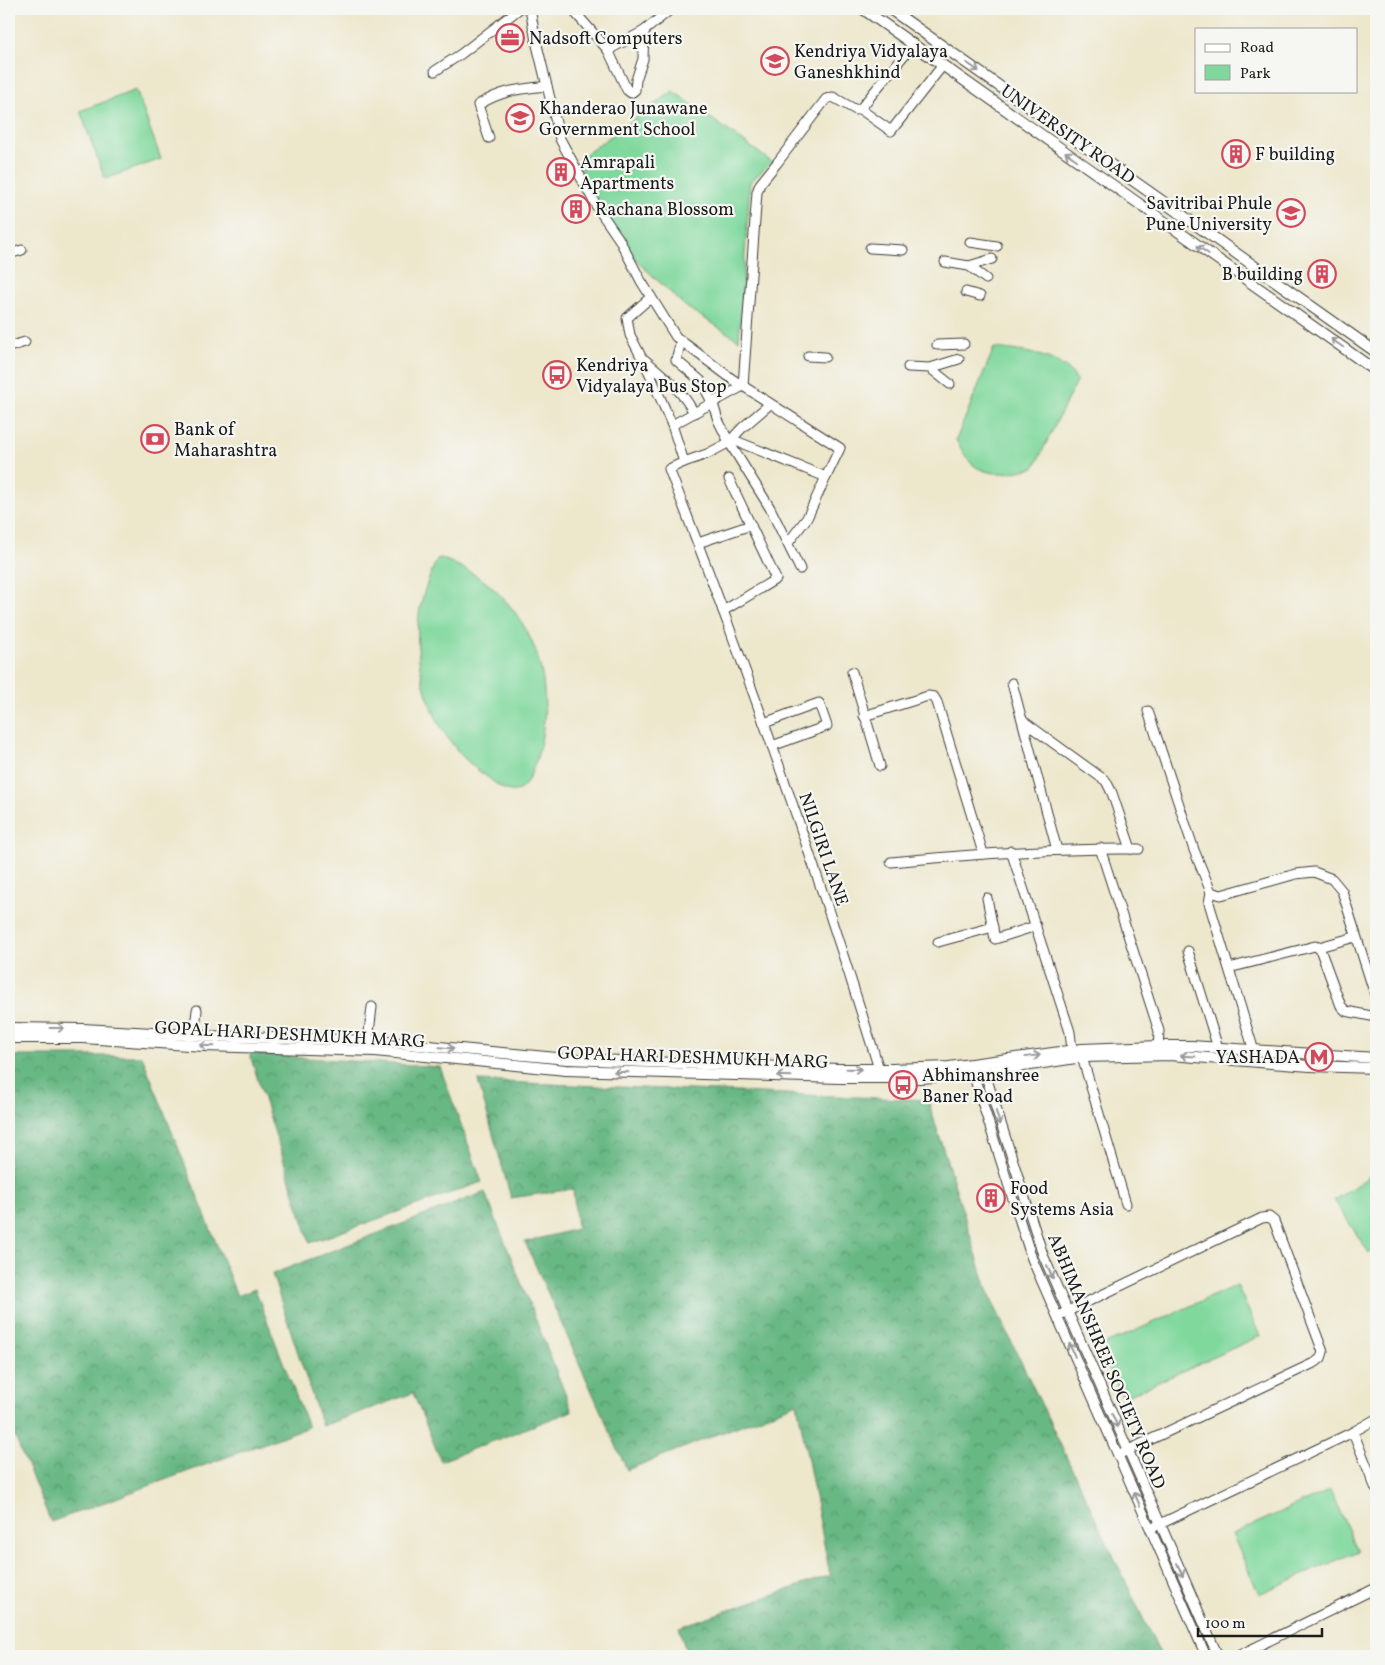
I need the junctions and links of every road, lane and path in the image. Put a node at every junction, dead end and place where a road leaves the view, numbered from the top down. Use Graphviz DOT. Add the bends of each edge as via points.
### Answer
graph roads {
  1 [pos="519,9"];
  2 [pos="530,9"];
  3 [pos="572,9"];
  4 [pos="671,9"];
  5 [pos="863,9"];
  6 [pos="890,9"];
  7 [pos="644,31"];
  8 [pos="913,44"];
  9 [pos="608,50"];
  10 [pos="943,66"];
  11 [pos="435,71"];
  12 [pos="547,86"];
  13 [pos="860,109"];
  14 [pos="489,138"];
  15 [pos="970,242"];
  16 [pos="997,246"];
  17 [pos="870,248"];
  18 [pos="22,250"];
  19 [pos="903,250"];
  20 [pos="9,252"];
  21 [pos="992,260"];
  22 [pos="945,262"];
  23 [pos="968,266"];
  24 [pos="986,279"];
  25 [pos="966,292"];
  26 [pos="980,296"];
  27 [pos="651,297"];
  28 [pos="681,341"];
  29 [pos="25,342"];
  30 [pos="964,344"];
  31 [pos="937,345"];
  32 [pos="9,347"];
  33 [pos="1376,352"];
  34 [pos="808,356"];
  35 [pos="641,357"];
  36 [pos="825,357"];
  37 [pos="958,359"];
  38 [pos="908,367"];
  39 [pos="930,368"];
  40 [pos="1376,371"];
  41 [pos="950,384"];
  42 [pos="744,386"];
  43 [pos="713,404"];
  44 [pos="770,404"];
  45 [pos="694,414"];
  46 [pos="672,424"];
  47 [pos="730,441"];
  48 [pos="684,462"];
  49 [pos="826,477"];
  50 [pos="729,480"];
  51 [pos="751,524"];
  52 [pos="698,543"];
  53 [pos="788,543"];
  54 [pos="800,569"];
  55 [pos="723,611"];
  56 [pos="852,672"];
  57 [pos="1012,683"];
  58 [pos="1148,712"];
  59 [pos="864,716"];
  60 [pos="1023,721"];
  61 [pos="764,723"];
  62 [pos="772,746"];
  63 [pos="880,766"];
  64 [pos="1100,848"];
  65 [pos="1057,850"];
  66 [pos="1011,851"];
  67 [pos="983,853"];
  68 [pos="891,862"];
  69 [pos="1211,892"];
  70 [pos="988,898"];
  71 [pos="1036,926"];
  72 [pos="993,927"];
  73 [pos="1356,937"];
  74 [pos="938,942"];
  75 [pos="1319,948"];
  76 [pos="1188,951"];
  77 [pos="1229,968"];
  78 [pos="1376,998"];
  79 [pos="372,1007"];
  80 [pos="197,1010"];
  81 [pos="1376,1017"];
  82 [pos="9,1028"];
  83 [pos="194,1036"];
  84 [pos="9,1038"];
  85 [pos="368,1041"];
  86 [pos="1218,1048"];
  87 [pos="1072,1050"];
  88 [pos="1158,1051"];
  89 [pos="1254,1051"];
  90 [pos="1082,1058"];
  91 [pos="1376,1058"];
  92 [pos="588,1059"];
  93 [pos="983,1067"];
  94 [pos="1376,1068"];
  95 [pos="879,1069"];
  96 [pos="972,1069"];
  97 [pos="586,1070"];
  98 [pos="1126,1204"];
  99 [pos="1068,1312"];
  100 [pos="1057,1316"];
  101 [pos="1376,1419"];
  102 [pos="1353,1432"];
  103 [pos="1128,1451"];
  104 [pos="1118,1455"];
  105 [pos="1376,1489"];
  106 [pos="1160,1524"];
  107 [pos="1150,1529"];
  108 [pos="1376,1588"];
  109 [pos="1206,1656"];
  110 [pos="1218,1656"];
  111 [pos="1238,1656"];
  1 -- 11 [label="street"];
  2 -- 12 [label="street"];
  3 -- 9 [label="street"];
  4 -- 7 [label="street"];
  5 -- 8 [label="main road, UNIVERSITY ROAD"];
  6 -- 33 [label="main road, UNIVERSITY ROAD, one-way"];
  7 -- 9 [label="street"];
  7 -- 9 [label="street" via="643,59 634,92 627,90"];
  8 -- 10 [label="main road, UNIVERSITY ROAD"];
  8 -- 13 [label="street"];
  10 -- 13 [label="street" via="891,131"];
  40 -- 10 [label="main road, UNIVERSITY ROAD, one-way"];
  12 -- 14 [label="street" via="511,90 478,105"];
  12 -- 27 [label="street" via="560,139"];
  13 -- 42 [label="street" via="856,110 833,97 826,99 758,188"];
  15 -- 16 [label="street"];
  17 -- 19 [label="street"];
  18 -- 20 [label="street"];
  21 -- 23 [label="street"];
  22 -- 23 [label="street"];
  23 -- 24 [label="street"];
  25 -- 26 [label="street"];
  27 -- 28 [label="street"];
  27 -- 35 [label="street" via="627,318 630,335"];
  28 -- 42 [label="street"];
  28 -- 43 [label="street" via="676,360 701,381"];
  29 -- 32 [label="street"];
  30 -- 31 [label="street"];
  34 -- 36 [label="street"];
  35 -- 45 [label="street" via="670,380"];
  35 -- 46 [label="street"];
  37 -- 39 [label="street"];
  38 -- 39 [label="street"];
  39 -- 41 [label="street"];
  42 -- 43 [label="street"];
  42 -- 44 [label="street"];
  43 -- 45 [label="street"];
  43 -- 47 [label="street"];
  44 -- 47 [label="street"];
  44 -- 49 [label="street" via="840,448"];
  45 -- 46 [label="street"];
  46 -- 48 [label="street"];
  47 -- 48 [label="street"];
  47 -- 49 [label="street"];
  47 -- 53 [label="street"];
  48 -- 52 [label="street, NILGIRI LANE" via="670,469"];
  49 -- 53 [label="street" via="807,518"];
  50 -- 51 [label="street"];
  51 -- 52 [label="street"];
  51 -- 55 [label="street" via="776,580"];
  52 -- 55 [label="street, NILGIRI LANE"];
  53 -- 54 [label="street"];
  55 -- 61 [label="street, NILGIRI LANE"];
  56 -- 59 [label="street"];
  57 -- 60 [label="street"];
  58 -- 69 [label="street"];
  59 -- 63 [label="street"];
  59 -- 67 [label="street" via="928,696 934,697"];
  60 -- 64 [label="street" via="1106,781 1135,849"];
  60 -- 65 [label="street"];
  61 -- 62 [label="street, NILGIRI LANE"];
  61 -- 62 [label="street" via="819,703 827,726"];
  62 -- 95 [label="street, NILGIRI LANE"];
  64 -- 65 [label="street"];
  64 -- 88 [label="street" via="1159,1031"];
  65 -- 66 [label="street"];
  66 -- 67 [label="street"];
  66 -- 71 [label="street"];
  67 -- 68 [label="street"];
  69 -- 73 [label="street" via="1221,895 1314,872 1332,879 1342,891"];
  69 -- 77 [label="street" via="1209,903"];
  70 -- 72 [label="street"];
  71 -- 72 [label="street" via="996,939"];
  71 -- 87 [label="street" via="1070,1032"];
  72 -- 74 [label="street"];
  73 -- 75 [label="street"];
  73 -- 78 [label="street"];
  75 -- 77 [label="street" via="1313,945"];
  75 -- 81 [label="street" via="1340,1006 1346,1011"];
  76 -- 86 [label="street"];
  77 -- 89 [label="street"];
  79 -- 85 [label="street"];
  80 -- 83 [label="street"];
  82 -- 83 [label="main road, GOPAL HARI DESHMUKH MARG, one-way"];
  83 -- 85 [label="main road, GOPAL HARI DESHMUKH MARG"];
  97 -- 84 [label="main road, GOPAL HARI DESHMUKH MARG, one-way" via="376,1051 204,1046 83,1038"];
  85 -- 92 [label="main road, GOPAL HARI DESHMUKH MARG, one-way"];
  86 -- 88 [label="main road, GOPAL HARI DESHMUKH MARG"];
  86 -- 89 [label="main road, GOPAL HARI DESHMUKH MARG"];
  87 -- 88 [label="main road, GOPAL HARI DESHMUKH MARG"];
  93 -- 87 [label="main road, GOPAL HARI DESHMUKH MARG, one-way"];
  88 -- 90 [label="main road, GOPAL HARI DESHMUKH MARG"];
  94 -- 88 [label="main road, GOPAL HARI DESHMUKH MARG, one-way" via="1310,1066"];
  89 -- 91 [label="main road, GOPAL HARI DESHMUKH MARG"];
  90 -- 93 [label="main road, GOPAL HARI DESHMUKH MARG"];
  90 -- 98 [label="street"];
  92 -- 95 [label="main road, GOPAL HARI DESHMUKH MARG, one-way"];
  92 -- 97 [label="main road"];
  93 -- 96 [label="main road, GOPAL HARI DESHMUKH MARG"];
  93 -- 99 [label="street, ABHIMANSHREE SOCIETY ROAD, one-way" via="1036,1236"];
  95 -- 96 [label="main road, GOPAL HARI DESHMUKH MARG"];
  96 -- 97 [label="main road, GOPAL HARI DESHMUKH MARG, one-way" via="920,1078"];
  96 -- 100 [label="street, ABHIMANSHREE SOCIETY ROAD" via="1032,1259"];
  99 -- 100 [label="street"];
  99 -- 103 [label="street, ABHIMANSHREE SOCIETY ROAD, one-way"];
  99 -- 103 [label="street" via="1262,1218 1274,1221 1323,1352 1321,1358"];
  104 -- 100 [label="street, ABHIMANSHREE SOCIETY ROAD, one-way"];
  101 -- 102 [label="street"];
  102 -- 105 [label="street"];
  102 -- 106 [label="street"];
  103 -- 104 [label="street"];
  103 -- 106 [label="street, ABHIMANSHREE SOCIETY ROAD"];
  107 -- 104 [label="street, ABHIMANSHREE SOCIETY ROAD, one-way"];
  106 -- 107 [label="street"];
  106 -- 110 [label="street, ABHIMANSHREE SOCIETY ROAD, one-way"];
  107 -- 109 [label="street, ABHIMANSHREE SOCIETY ROAD"];
  108 -- 111 [label="street"];
}
